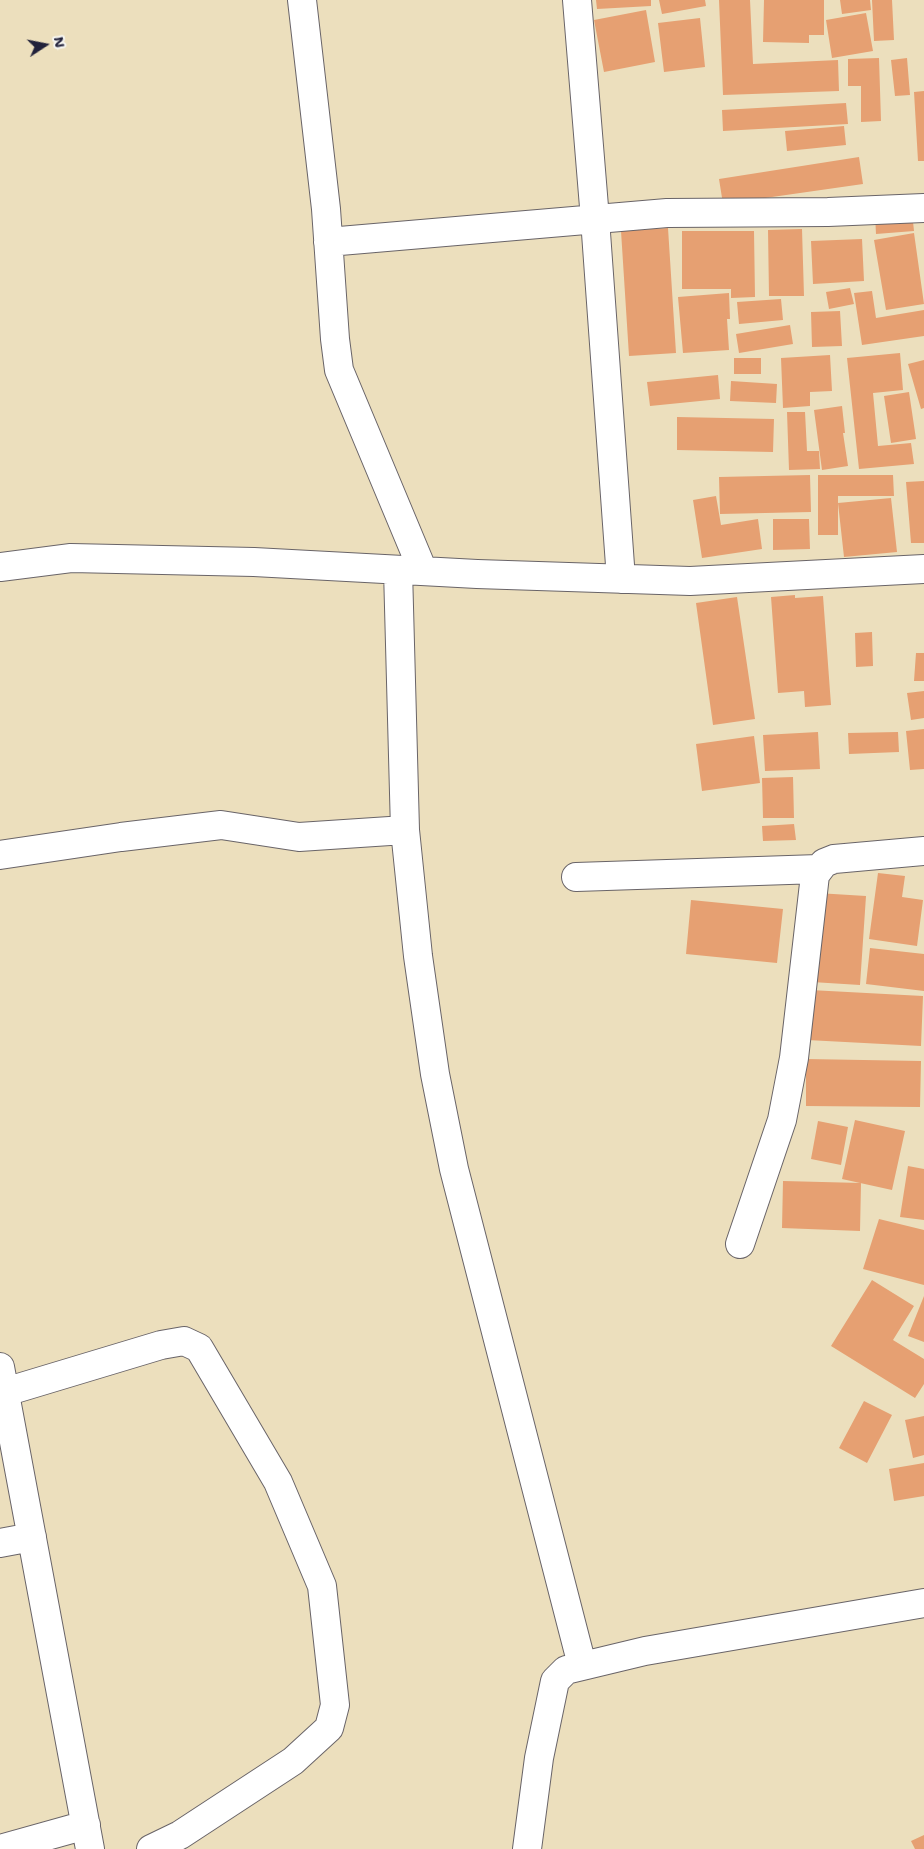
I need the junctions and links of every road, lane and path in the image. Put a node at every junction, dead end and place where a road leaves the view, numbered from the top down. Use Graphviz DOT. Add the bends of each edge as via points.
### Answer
graph roads {
  1 [pos="302,0"];
  2 [pos="577,0"];
  3 [pos="924,208"];
  4 [pos="595,219"];
  5 [pos="328,242"];
  6 [pos="0,567"];
  7 [pos="924,569"];
  8 [pos="410,571"];
  9 [pos="621,578"];
  10 [pos="405,830"];
  11 [pos="924,852"];
  12 [pos="0,855"];
  13 [pos="819,869"];
  14 [pos="576,877"];
  15 [pos="740,1244"];
  16 [pos="2,1380"];
  17 [pos="32,1537"];
  18 [pos="0,1543"];
  19 [pos="924,1603"];
  20 [pos="582,1665"];
  21 [pos="88,1837"];
  22 [pos="0,1848"];
  23 [pos="151,1849"];
  24 [pos="527,1849"];
  1 -- 5 [label="street"];
  2 -- 4 [label="street"];
  3 -- 4 [label="street" via="667,213"];
  4 -- 5 [label="street"];
  4 -- 9 [label="street"];
  5 -- 8 [label="street" via="339,370"];
  6 -- 8 [label="street" via="71,558 254,562"];
  7 -- 9 [label="street" via="690,581"];
  8 -- 9 [label="street"];
  8 -- 10 [label="street"];
  10 -- 12 [label="street" via="299,837 221,825"];
  10 -- 20 [label="street" via="435,1074 454,1169"];
  11 -- 13 [label="street" via="834,859"];
  13 -- 14 [label="street"];
  13 -- 15 [label="street" via="815,875 794,1058 782,1120"];
  16 -- 17 [label="street"];
  16 -- 23 [label="street" via="161,1345 184,1342 199,1348 278,1482 322,1586 335,1705 329,1728 293,1761 180,1835"];
  17 -- 18 [label="street"];
  17 -- 21 [label="street"];
  19 -- 20 [label="street" via="645,1651"];
  20 -- 24 [label="street" via="566,1670 555,1682 539,1758"];
  21 -- 22 [label="street"];
}
